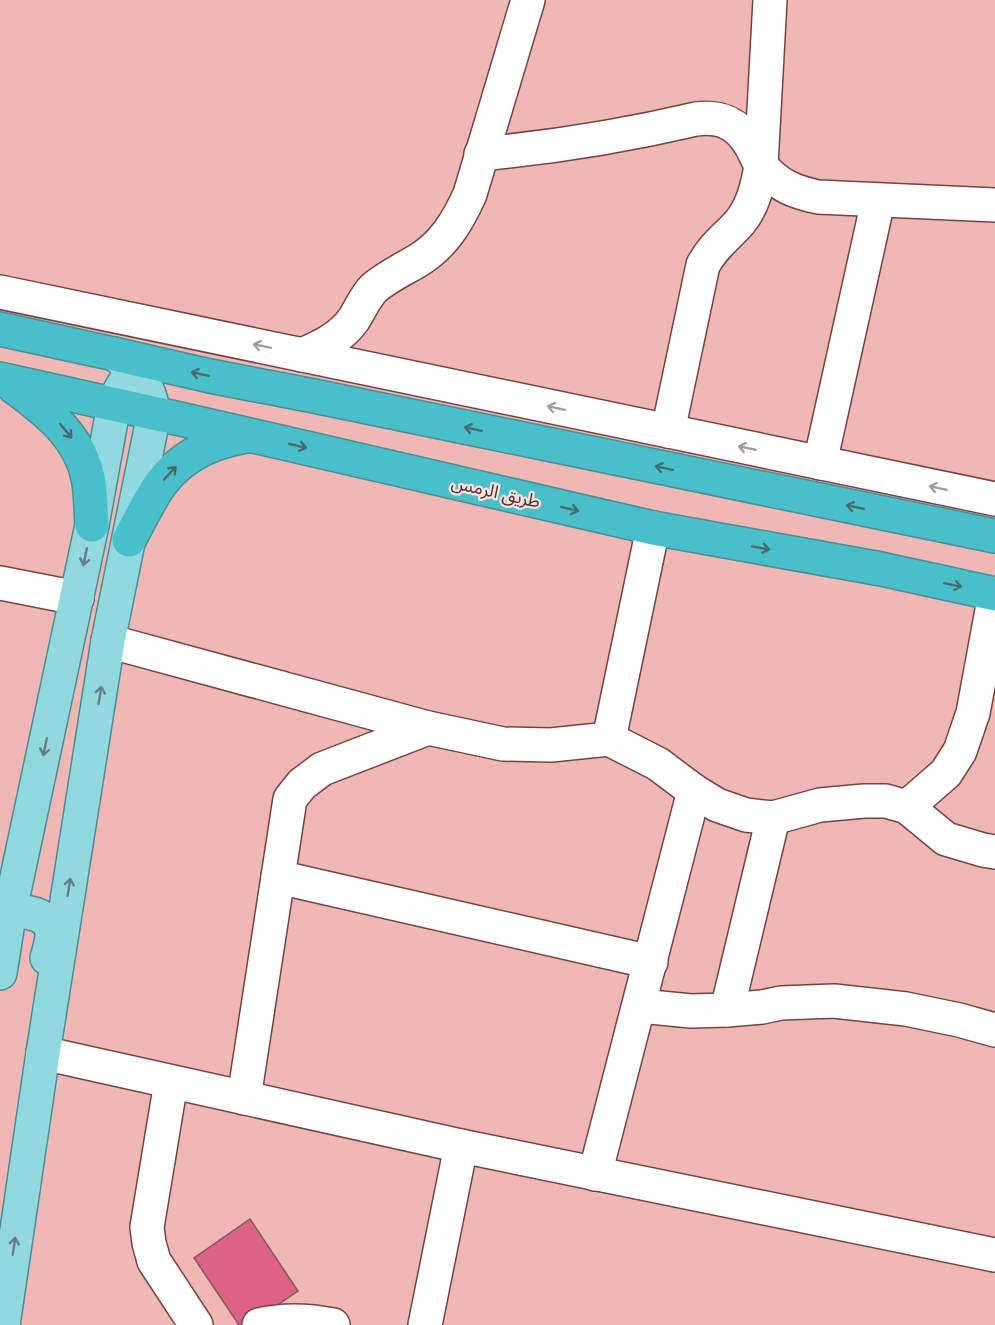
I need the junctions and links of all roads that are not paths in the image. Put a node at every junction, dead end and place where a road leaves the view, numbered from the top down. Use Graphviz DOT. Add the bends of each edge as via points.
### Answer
graph roads {
  1 [pos="528,0"];
  2 [pos="770,0"];
  3 [pos="482,154"];
  4 [pos="761,165"];
  5 [pos="878,201"];
  6 [pos="995,205"];
  7 [pos="0,292"];
  8 [pos="354,320"];
  9 [pos="0,329"];
  10 [pos="302,355"];
  11 [pos="134,362"];
  12 [pos="376,370"];
  13 [pos="3,380"];
  14 [pos="114,404"];
  15 [pos="154,414"];
  16 [pos="668,431"];
  17 [pos="249,435"];
  18 [pos="820,463"];
  19 [pos="995,500"];
  20 [pos="92,525"];
  21 [pos="653,528"];
  22 [pos="995,536"];
  23 [pos="129,540"];
  24 [pos="0,583"];
  25 [pos="995,594"];
  26 [pos="77,598"];
  27 [pos="108,641"];
  28 [pos="428,728"];
  29 [pos="609,739"];
  30 [pos="694,791"];
  31 [pos="906,807"];
  32 [pos="773,818"];
  33 [pos="995,852"];
  34 [pos="278,878"];
  35 [pos="10,910"];
  36 [pos="1,958"];
  37 [pos="651,962"];
  38 [pos="640,1006"];
  39 [pos="728,1010"];
  40 [pos="995,1030"];
  41 [pos="43,1053"];
  42 [pos="171,1082"];
  43 [pos="244,1098"];
  44 [pos="461,1146"];
  45 [pos="596,1174"];
  46 [pos="995,1255"];
  47 [pos="3,1325"];
  48 [pos="196,1325"];
  49 [pos="259,1325"];
  50 [pos="333,1325"];
  51 [pos="425,1325"];
  1 -- 3 [label="street"];
  2 -- 4 [label="street"];
  3 -- 4 [label="street" via="611,138 709,117 734,126 751,145"];
  3 -- 8 [label="street" via="470,194 450,231 419,260 372,290"];
  4 -- 5 [label="street" via="796,192"];
  4 -- 16 [label="street" via="747,212 703,265"];
  5 -- 6 [label="street"];
  5 -- 18 [label="street"];
  10 -- 7 [label="street, one-way"];
  8 -- 10 [label="street" via="330,341"];
  8 -- 12 [label="street" via="361,347"];
  9 -- 11 [label="highway"];
  10 -- 12 [label="street"];
  11 -- 14 [label="main road"];
  11 -- 15 [label="main road" via="149,392"];
  22 -- 11 [label="highway, one-way"];
  16 -- 12 [label="street, one-way"];
  13 -- 14 [label="highway, طريق الرمس"];
  13 -- 20 [label="highway, one-way" via="57,420 72,438 89,482"];
  14 -- 15 [label="highway, طريق الرمس"];
  14 -- 20 [label="main road"];
  15 -- 17 [label="highway, طريق الرمس"];
  15 -- 23 [label="main road"];
  18 -- 16 [label="street, one-way"];
  17 -- 21 [label="highway, طريق الرمس, one-way"];
  23 -- 17 [label="highway, one-way" via="153,494 178,464 212,444"];
  19 -- 18 [label="street, one-way"];
  20 -- 26 [label="main road, one-way"];
  21 -- 25 [label="highway, طريق الرمس, one-way"];
  21 -- 29 [label="street"];
  23 -- 27 [label="main road"];
  24 -- 26 [label="street"];
  25 -- 31 [label="street" via="973,712 960,751 946,773"];
  26 -- 35 [label="main road, one-way"];
  27 -- 28 [label="street"];
  41 -- 27 [label="main road, one-way"];
  28 -- 29 [label="street" via="503,744 551,745"];
  28 -- 34 [label="street" via="322,769 302,784 290,799"];
  29 -- 30 [label="street" via="658,764"];
  30 -- 32 [label="street" via="717,805 746,815"];
  30 -- 37 [label="street"];
  31 -- 32 [label="street" via="886,801 864,801 820,805"];
  31 -- 33 [label="street" via="946,839"];
  32 -- 39 [label="street"];
  34 -- 37 [label="street"];
  34 -- 43 [label="street"];
  35 -- 36 [label="main road"];
  35 -- 41 [label="main road" via="41,916 52,933 35,1028"];
  37 -- 38 [label="street"];
  38 -- 39 [label="street"];
  38 -- 45 [label="street"];
  39 -- 40 [label="street" via="834,1000 906,1009"];
  41 -- 42 [label="street"];
  47 -- 41 [label="main road, one-way"];
  42 -- 43 [label="street"];
  42 -- 48 [label="street" via="147,1227 154,1261"];
  43 -- 44 [label="street"];
  44 -- 45 [label="street"];
  44 -- 51 [label="street"];
  45 -- 46 [label="street"];
  49 -- 50 [label="street" via="277,1321"];
}
